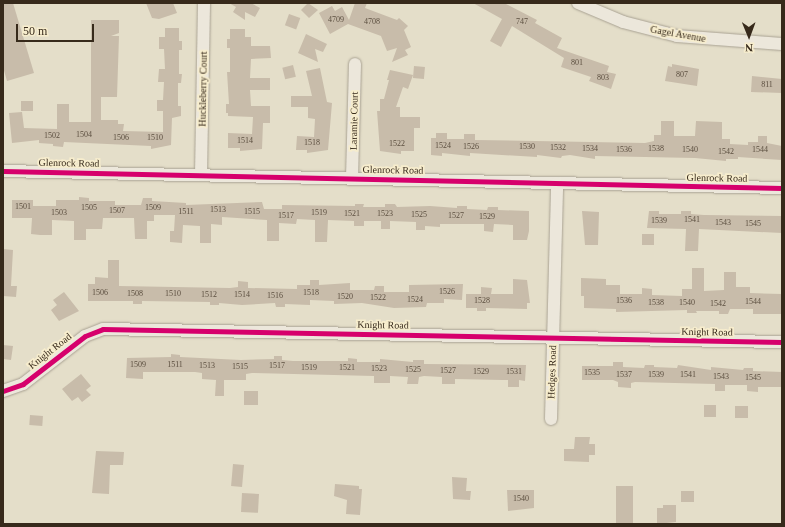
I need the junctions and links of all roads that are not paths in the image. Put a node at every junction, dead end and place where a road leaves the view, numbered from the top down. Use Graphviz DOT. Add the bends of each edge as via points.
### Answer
graph roads {
  1 [pos="204,3"];
  2 [pos="578,3"];
  3 [pos="782,44"];
  4 [pos="355,64"];
  5 [pos="3,171"];
  6 [pos="201,175"];
  7 [pos="352,178"];
  8 [pos="557,183"];
  9 [pos="782,188"];
  10 [pos="553,337"];
  11 [pos="782,342"];
  12 [pos="3,392"];
  13 [pos="551,419"];
  1 -- 6 [label="street, Huckleberry Court"];
  2 -- 3 [label="street, Gagel Avenue" via="623,22 676,36"];
  4 -- 7 [label="street, Laramie Court"];
  5 -- 6 [label="street, Glenrock Road"];
  6 -- 7 [label="street, Glenrock Road"];
  7 -- 8 [label="street, Glenrock Road"];
  8 -- 9 [label="street, Glenrock Road"];
  8 -- 10 [label="street, Hedges Road"];
  10 -- 11 [label="street, Knight Road"];
  10 -- 12 [label="street, Knight Road" via="103,329 85,336 23,384"];
  10 -- 13 [label="street, Hedges Road"];
}
